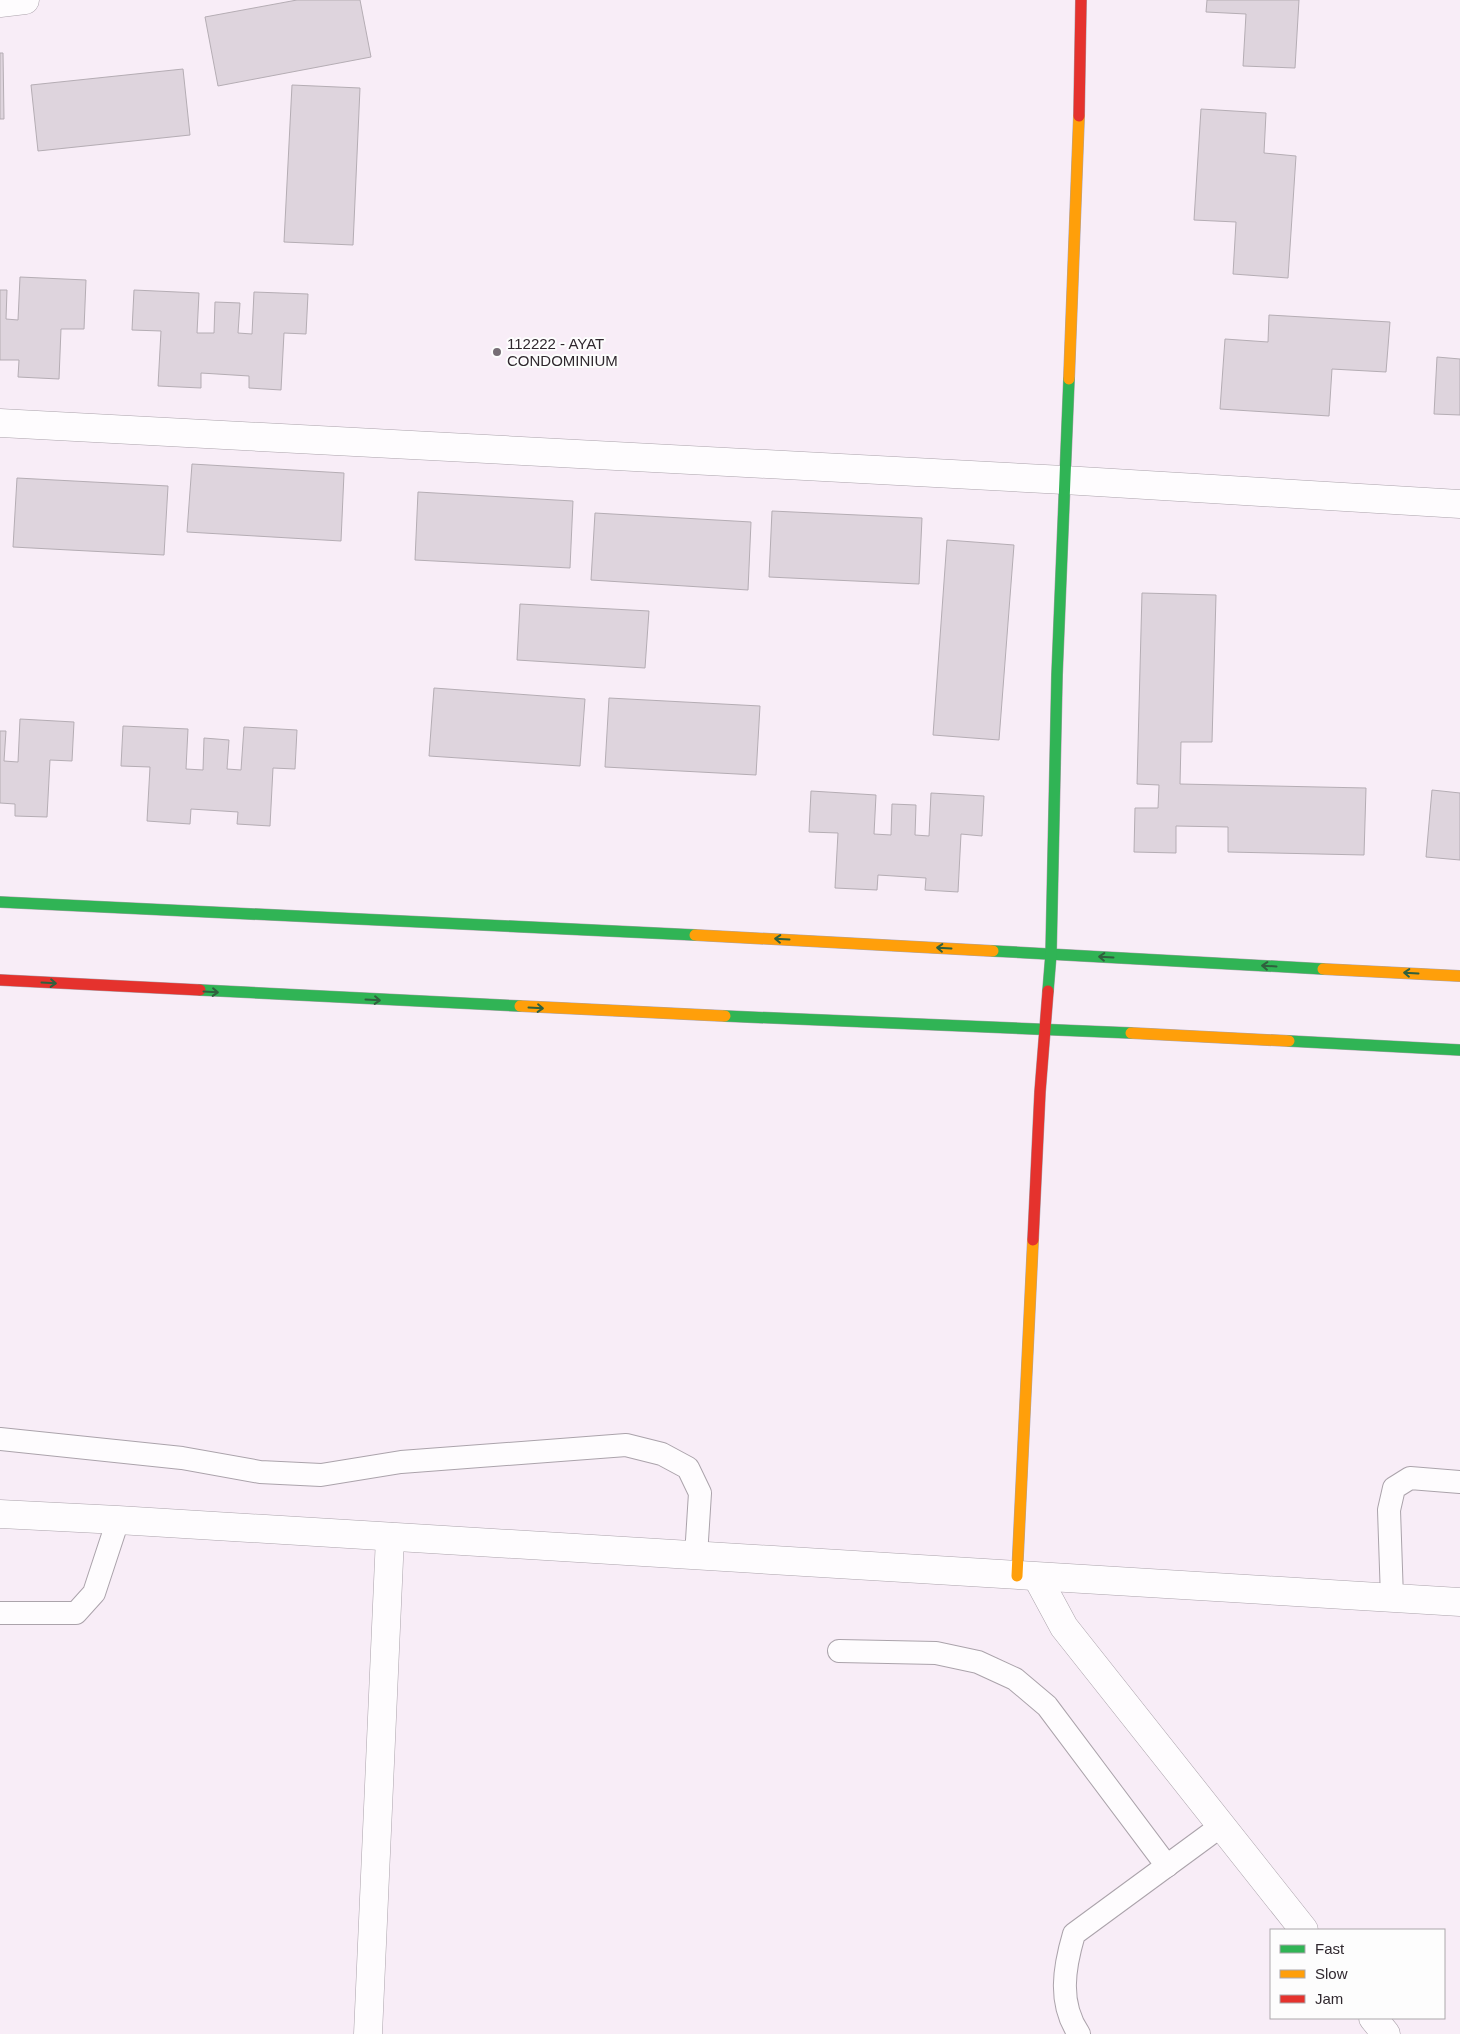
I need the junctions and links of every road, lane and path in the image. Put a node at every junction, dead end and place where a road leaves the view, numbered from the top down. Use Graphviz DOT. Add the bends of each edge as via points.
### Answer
graph roads {
  1 [pos="25,0"];
  2 [pos="1081,0"];
  3 [pos="0,3"];
  4 [pos="0,423"];
  5 [pos="1064,480"];
  6 [pos="1460,504"];
  7 [pos="0,902"];
  8 [pos="1051,954"];
  9 [pos="1460,976"];
  10 [pos="0,980"];
  11 [pos="1046,1029"];
  12 [pos="1460,1050"];
  13 [pos="0,1439"];
  14 [pos="1460,1482"];
  15 [pos="0,1514"];
  16 [pos="118,1520"];
  17 [pos="390,1537"];
  18 [pos="696,1556"];
  19 [pos="1027,1576"];
  20 [pos="1392,1598"];
  21 [pos="1460,1602"];
  22 [pos="0,1613"];
  23 [pos="839,1651"];
  24 [pos="1221,1826"];
  25 [pos="1167,1866"];
  26 [pos="1303,1929"];
  27 [pos="1374,2019"];
  28 [pos="368,2034"];
  29 [pos="1079,2034"];
  30 [pos="1386,2034"];
  1 -- 3 [label="street"];
  2 -- 5 [label="street" via="1079,133"];
  4 -- 5 [label="street"];
  5 -- 6 [label="street"];
  5 -- 8 [label="street"];
  8 -- 7 [label="street, one-way"];
  9 -- 8 [label="street, one-way"];
  8 -- 11 [label="street"];
  10 -- 11 [label="street, one-way"];
  11 -- 12 [label="street"];
  11 -- 19 [label="street" via="1040,1092"];
  13 -- 18 [label="lane" via="182,1458 260,1472 321,1475 401,1462 626,1445 662,1454 688,1468 700,1493"];
  14 -- 20 [label="lane" via="1410,1478 1394,1488 1389,1510"];
  15 -- 16 [label="street"];
  16 -- 17 [label="street"];
  16 -- 22 [label="lane" via="94,1593 76,1613"];
  17 -- 18 [label="street"];
  17 -- 28 [label="street"];
  18 -- 19 [label="street"];
  19 -- 20 [label="street"];
  19 -- 24 [label="street"];
  20 -- 21 [label="street"];
  23 -- 25 [label="lane" via="936,1653 978,1662 1015,1679 1047,1706"];
  24 -- 25 [label="lane"];
  24 -- 26 [label="street"];
  25 -- 29 [label="lane" via="1074,1934 1066,1962 1064,1993"];
  27 -- 30 [label="street"];
}
